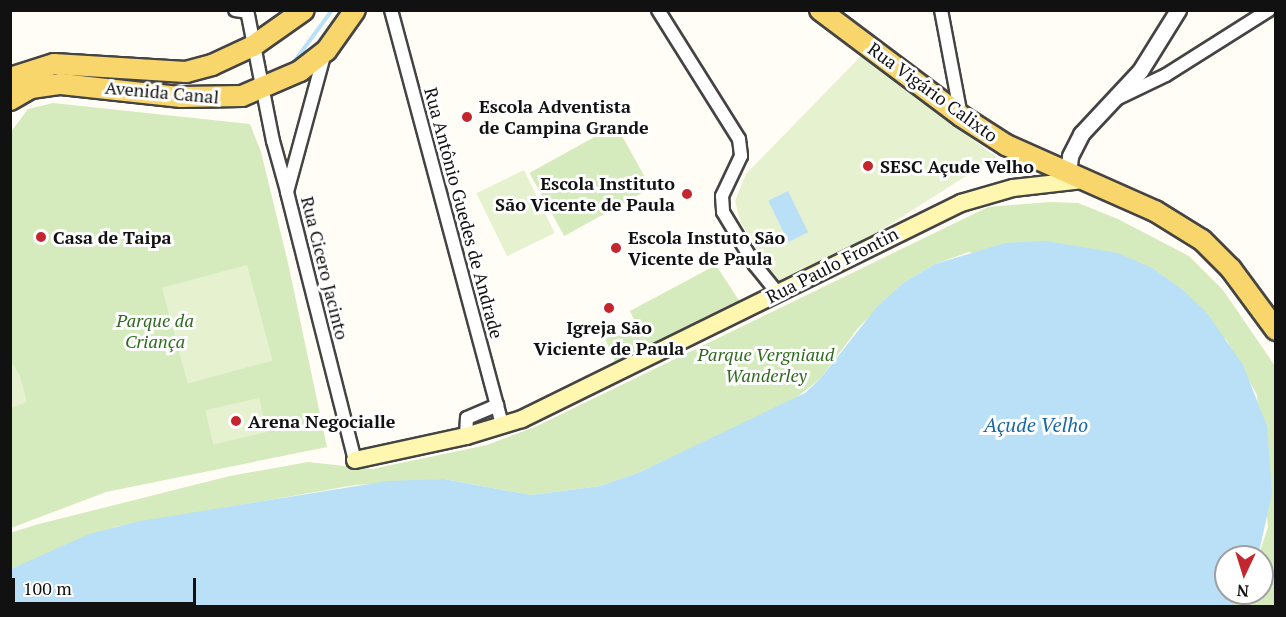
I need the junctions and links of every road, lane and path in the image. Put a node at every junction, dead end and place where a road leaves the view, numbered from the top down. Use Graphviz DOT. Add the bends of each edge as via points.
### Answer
graph roads {
  1 [pos="304,10"];
  2 [pos="355,10"];
  3 [pos="391,10"];
  4 [pos="658,10"];
  5 [pos="820,10"];
  6 [pos="941,10"];
  7 [pos="1178,10"];
  8 [pos="1269,10"];
  9 [pos="243,11"];
  10 [pos="253,46"];
  11 [pos="326,51"];
  12 [pos="212,65"];
  13 [pos="10,78"];
  14 [pos="262,89"];
  15 [pos="221,98"];
  16 [pos="1118,98"];
  17 [pos="10,100"];
  18 [pos="961,116"];
  19 [pos="1076,177"];
  20 [pos="287,192"];
  21 [pos="778,293"];
  22 [pos="1275,330"];
  23 [pos="498,405"];
  24 [pos="502,424"];
  25 [pos="466,436"];
  26 [pos="355,460"];
  1 -- 10 [label="main road, Avenida Canal"];
  2 -- 11 [label="main road, Avenida Canal"];
  3 -- 23 [label="street, Rua Antônio Guedes de Andrade"];
  4 -- 21 [label="street" via="740,139 741,156 723,196 723,212 755,265"];
  5 -- 18 [label="main road, Rua Vigário Calixto"];
  6 -- 18 [label="street"];
  7 -- 16 [label="street" via="1140,72"];
  8 -- 16 [label="street" via="1166,75"];
  9 -- 10 [label="street"];
  10 -- 12 [label="main road, Avenida Canal"];
  10 -- 14 [label="street"];
  11 -- 14 [label="main road, Avenida Canal" via="300,70"];
  11 -- 20 [label="street, Rua Cicero Jacinto"];
  12 -- 13 [label="main road, Avenida Canal" via="163,73 54,64"];
  12 -- 15 [label="main road" via="219,76"];
  14 -- 15 [label="main road, Avenida Canal"];
  14 -- 20 [label="street"];
  15 -- 17 [label="main road, Avenida Canal" via="61,84 31,88"];
  16 -- 19 [label="street" via="1081,134 1070,156"];
  18 -- 19 [label="main road, Rua Vigário Calixto" via="1006,144"];
  19 -- 21 [label="main road, Rua Paulo Frontin" via="1013,188 961,203"];
  19 -- 22 [label="main road, Rua Paulo Frontin" via="1155,211 1202,240 1231,269"];
  20 -- 26 [label="street, Rua Cicero Jacinto"];
  21 -- 24 [label="main road, Rua Paulo Frontin" via="624,371"];
  23 -- 24 [label="street, Rua Antônio Guedes de Andrade"];
  23 -- 25 [label="street" via="467,418"];
  24 -- 25 [label="main road, Rua Paulo Frontin"];
  25 -- 26 [label="main road, Rua Paulo Frontin"];
}
